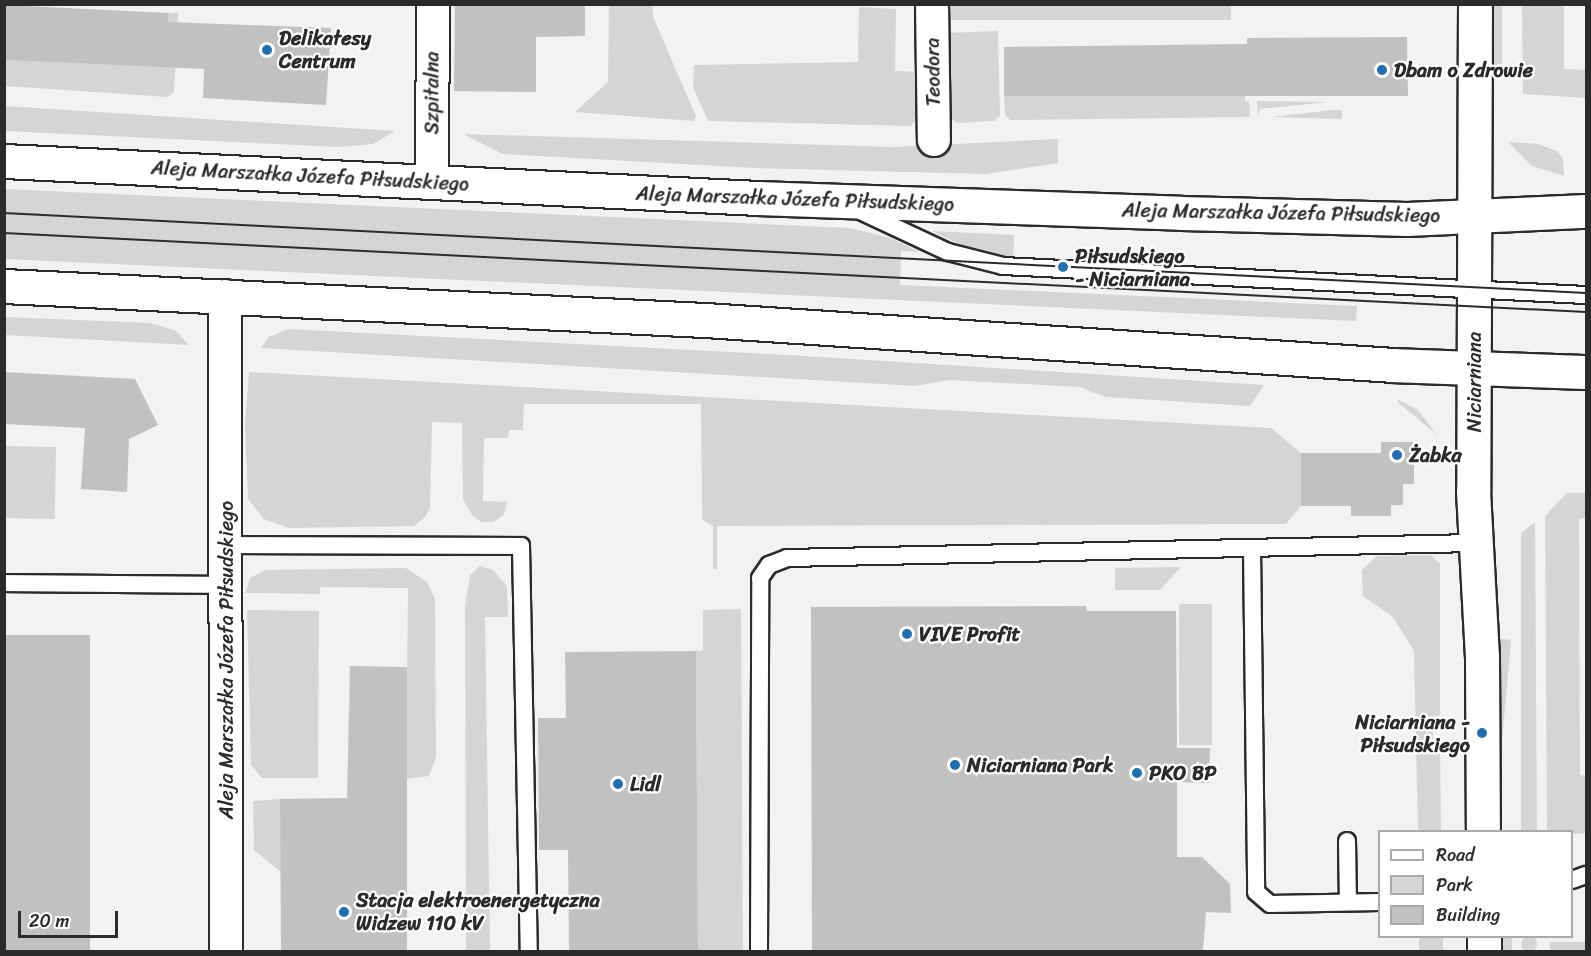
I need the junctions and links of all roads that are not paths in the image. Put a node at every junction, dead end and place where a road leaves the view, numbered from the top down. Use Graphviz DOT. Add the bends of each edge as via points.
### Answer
graph roads {
  1 [pos="432,4"];
  2 [pos="932,4"];
  3 [pos="1475,4"];
  4 [pos="934,140"];
  5 [pos="4,161"];
  6 [pos="432,181"];
  7 [pos="836,200"];
  8 [pos="1587,211"];
  9 [pos="1475,215"];
  10 [pos="4,286"];
  11 [pos="1475,290"];
  12 [pos="1587,295"];
  13 [pos="225,296"];
  14 [pos="1474,370"];
  15 [pos="1587,372"];
  16 [pos="1476,543"];
  17 [pos="225,545"];
  18 [pos="1252,548"];
  19 [pos="4,583"];
  20 [pos="225,585"];
  21 [pos="1483,830"];
  22 [pos="1347,841"];
  23 [pos="1587,874"];
  24 [pos="1573,880"];
  25 [pos="1348,902"];
  26 [pos="1378,902"];
  27 [pos="226,951"];
  28 [pos="529,951"];
  29 [pos="759,951"];
  1 -- 6 [label="street, Szpitalna"];
  2 -- 4 [label="street, Teodora"];
  3 -- 9 [label="main road, Niciarniana"];
  5 -- 6 [label="main road, Aleja Marszałka Józefa Piłsudskiego"];
  6 -- 7 [label="main road, Aleja Marszałka Józefa Piłsudskiego"];
  7 -- 9 [label="main road, Aleja Marszałka Józefa Piłsudskiego" via="1361,219"];
  7 -- 11 [label="lane" via="948,252 992,265"];
  8 -- 9 [label="main road, Aleja Marszałka Józefa Piłsudskiego"];
  9 -- 11 [label="main road, Niciarniana"];
  10 -- 13 [label="main road"];
  11 -- 12 [label="lane"];
  11 -- 14 [label="main road, Niciarniana"];
  13 -- 14 [label="main road" via="705,320"];
  13 -- 17 [label="street, Aleja Marszałka Józefa Piłsudskiego"];
  14 -- 15 [label="main road"];
  14 -- 16 [label="main road, Niciarniana"];
  16 -- 18 [label="lane"];
  16 -- 21 [label="main road, Niciarniana" via="1482,658"];
  17 -- 20 [label="street, Aleja Marszałka Józefa Piłsudskiego"];
  17 -- 28 [label="lane" via="521,546"];
  18 -- 25 [label="lane" via="1256,892 1270,904"];
  18 -- 29 [label="lane" via="787,558 768,565 760,578"];
  19 -- 20 [label="lane"];
  20 -- 27 [label="street, Aleja Marszałka Józefa Piłsudskiego"];
  22 -- 25 [label="lane"];
  23 -- 24 [label="lane"];
  25 -- 26 [label="lane"];
}
